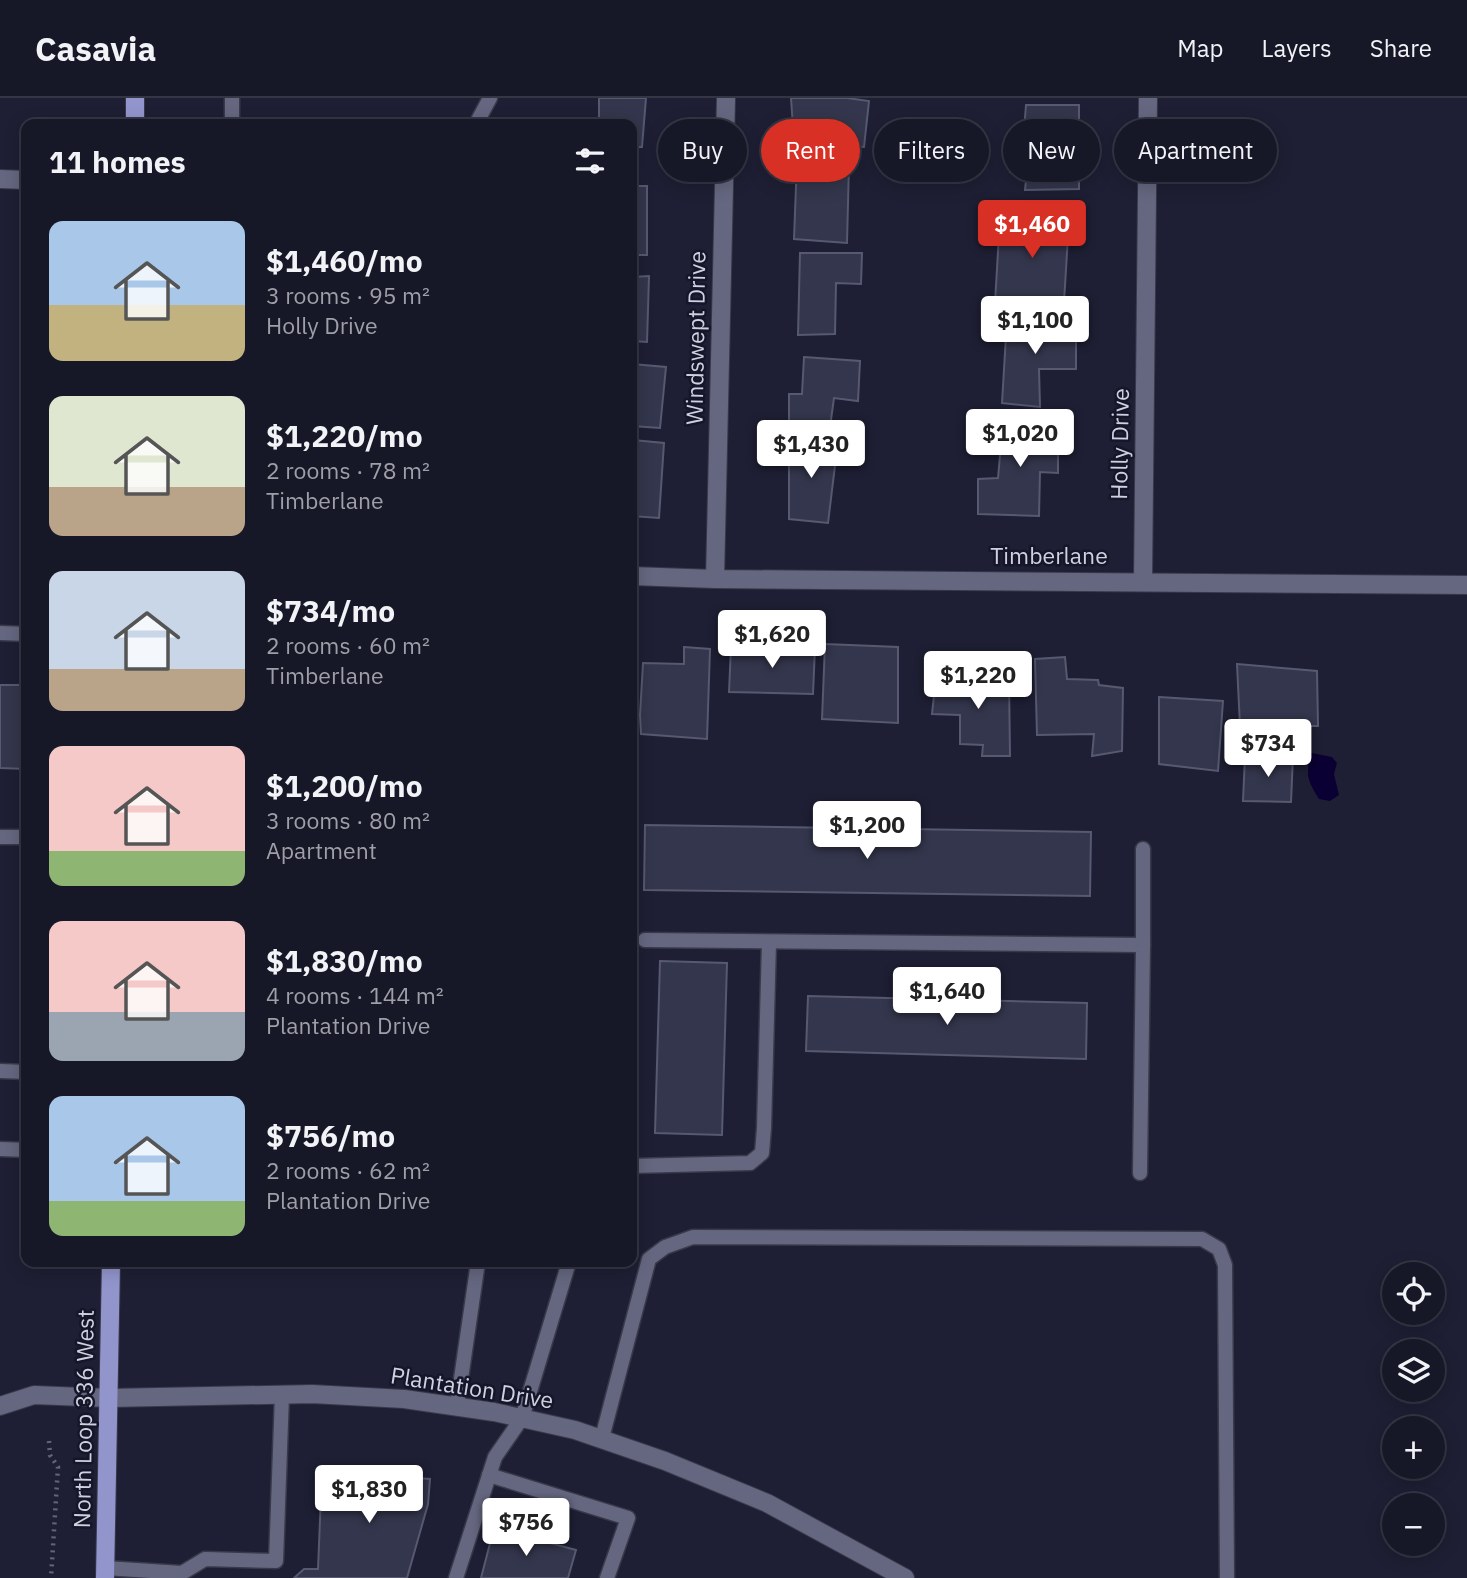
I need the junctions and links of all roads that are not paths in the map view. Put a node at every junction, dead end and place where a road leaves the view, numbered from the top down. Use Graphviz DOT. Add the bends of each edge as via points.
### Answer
graph roads {
  1 [pos="135,98"];
  2 [pos="232,98"];
  3 [pos="490,98"];
  4 [pos="726,98"];
  5 [pos="1148,98"];
  6 [pos="135,119"];
  7 [pos="232,119"];
  8 [pos="479,119"];
  9 [pos="0,180"];
  10 [pos="21,180"];
  11 [pos="637,576"];
  12 [pos="715,579"];
  13 [pos="1143,581"];
  14 [pos="1467,584"];
  15 [pos="0,633"];
  16 [pos="21,634"];
  17 [pos="0,836"];
  18 [pos="21,837"];
  19 [pos="1143,849"];
  20 [pos="645,940"];
  21 [pos="769,942"];
  22 [pos="1143,945"];
  23 [pos="0,1071"];
  24 [pos="21,1072"];
  25 [pos="0,1149"];
  26 [pos="21,1150"];
  27 [pos="637,1166"];
  28 [pos="1140,1172"];
  29 [pos="111,1267"];
  30 [pos="477,1267"];
  31 [pos="567,1267"];
  32 [pos="282,1395"];
  33 [pos="109,1398"];
  34 [pos="0,1406"];
  35 [pos="457,1406"];
  36 [pos="522,1418"];
  37 [pos="602,1438"];
  38 [pos="489,1475"];
  39 [pos="105,1573"];
  40 [pos="456,1578"];
  41 [pos="607,1578"];
  42 [pos="905,1578"];
  43 [pos="1227,1578"];
  1 -- 6 [label="main road"];
  2 -- 7 [label="lane"];
  3 -- 8 [label="lane"];
  4 -- 12 [label="street, Windswept Drive"];
  5 -- 13 [label="street, Holly Drive"];
  9 -- 10 [label="street"];
  11 -- 12 [label="street, Timberlane"];
  12 -- 13 [label="street, Timberlane"];
  13 -- 14 [label="street, Timberlane"];
  15 -- 16 [label="lane"];
  17 -- 18 [label="lane"];
  19 -- 22 [label="lane"];
  20 -- 21 [label="lane"];
  21 -- 22 [label="lane"];
  21 -- 27 [label="lane" via="762,1153 750,1163"];
  22 -- 28 [label="lane"];
  23 -- 24 [label="lane"];
  25 -- 26 [label="lane"];
  29 -- 33 [label="main road, North Loop 336 West"];
  30 -- 35 [label="lane"];
  31 -- 36 [label="lane"];
  32 -- 33 [label="street, Plantation Drive"];
  32 -- 35 [label="street, Plantation Drive" via="404,1399"];
  32 -- 39 [label="lane" via="276,1561 205,1559 182,1573"];
  33 -- 34 [label="street, Plantation Drive" via="34,1395"];
  33 -- 39 [label="main road, North Loop 336 West"];
  35 -- 36 [label="street, Plantation Drive"];
  36 -- 37 [label="street, Plantation Drive"];
  36 -- 38 [label="lane" via="495,1457"];
  37 -- 42 [label="street, Plantation Drive" via="767,1503"];
  37 -- 43 [label="lane" via="649,1259 674,1243 693,1237 1202,1239 1219,1249 1225,1265"];
  38 -- 40 [label="lane"];
  38 -- 41 [label="lane" via="628,1518"];
}
